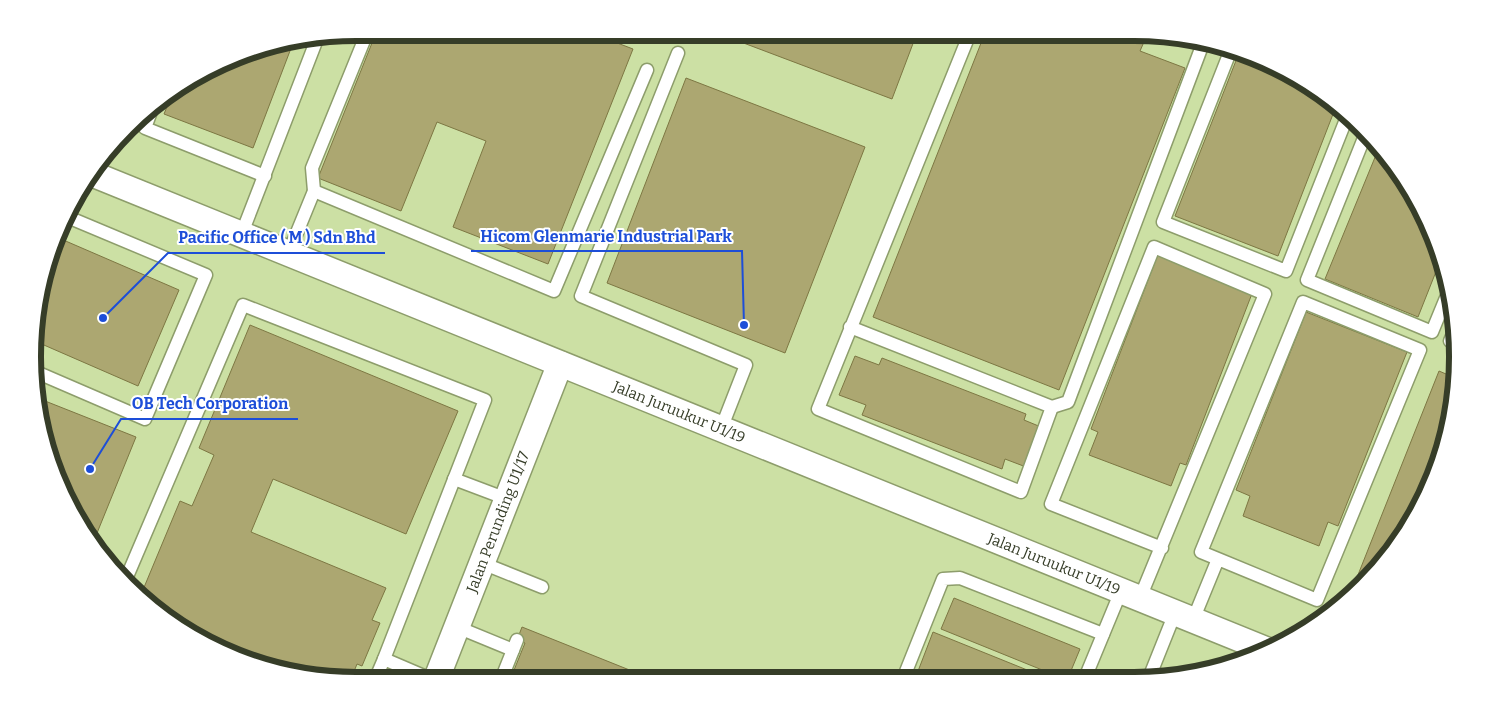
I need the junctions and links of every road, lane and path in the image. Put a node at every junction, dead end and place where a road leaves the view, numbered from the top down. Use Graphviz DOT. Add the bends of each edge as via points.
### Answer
graph roads {
  1 [pos="364,41"];
  2 [pos="966,41"];
  3 [pos="315,44"];
  4 [pos="1201,49"];
  5 [pos="678,52"];
  6 [pos="1228,56"];
  7 [pos="647,70"];
  8 [pos="148,120"];
  9 [pos="1345,123"];
  10 [pos="1363,141"];
  11 [pos="98,176"];
  12 [pos="265,176"];
  13 [pos="314,192"];
  14 [pos="73,219"];
  15 [pos="242,233"];
  16 [pos="289,252"];
  17 [pos="1444,303"];
  18 [pos="850,327"];
  19 [pos="560,364"];
  20 [pos="42,375"];
  21 [pos="1052,407"];
  22 [pos="722,429"];
  23 [pos="454,478"];
  24 [pos="507,499"];
  25 [pos="1162,548"];
  26 [pos="1218,559"];
  27 [pos="482,563"];
  28 [pos="128,573"];
  29 [pos="542,587"];
  30 [pos="1130,594"];
  31 [pos="1184,616"];
  32 [pos="457,627"];
  33 [pos="1103,634"];
  34 [pos="1258,646"];
  35 [pos="384,659"];
  36 [pos="1153,671"];
  37 [pos="378,672"];
  38 [pos="416,672"];
  39 [pos="438,672"];
  40 [pos="504,672"];
  41 [pos="906,672"];
  42 [pos="1087,672"];
  1 -- 13 [label="lane" via="312,168"];
  2 -- 18 [label="lane"];
  3 -- 12 [label="lane"];
  4 -- 21 [label="lane" via="1068,402"];
  5 -- 22 [label="lane" via="581,296 746,365"];
  6 -- 9 [label="lane" via="1162,222 1286,271"];
  7 -- 13 [label="lane" via="554,291"];
  8 -- 12 [label="lane" via="145,128"];
  10 -- 17 [label="lane" via="1307,280 1432,332"];
  11 -- 15 [label="street, Jalan Juruukur U1/19"];
  12 -- 15 [label="lane"];
  13 -- 16 [label="lane"];
  14 -- 20 [label="lane" via="206,274 144,418"];
  15 -- 16 [label="street, Jalan Juruukur U1/19"];
  16 -- 19 [label="street, Jalan Juruukur U1/19"];
  18 -- 21 [label="lane"];
  18 -- 21 [label="lane" via="818,409 1021,492"];
  19 -- 22 [label="street, Jalan Juruukur U1/19"];
  19 -- 24 [label="street, Jalan Perunding U1/17"];
  22 -- 30 [label="street, Jalan Juruukur U1/19"];
  23 -- 24 [label="lane"];
  23 -- 28 [label="lane" via="485,400 243,305"];
  23 -- 35 [label="lane"];
  24 -- 27 [label="street, Jalan Perunding U1/17"];
  25 -- 25 [label="lane" via="1265,294 1154,247 1051,504"];
  25 -- 30 [label="lane"];
  26 -- 26 [label="lane" via="1200,552 1303,302 1420,350 1317,600"];
  26 -- 31 [label="lane"];
  27 -- 29 [label="lane"];
  27 -- 32 [label="street, Jalan Perunding U1/17"];
  30 -- 31 [label="street, Jalan Juruukur U1/19"];
  30 -- 33 [label="lane"];
  31 -- 34 [label="street, Jalan Juruukur U1/19"];
  31 -- 36 [label="lane"];
  32 -- 39 [label="street, Jalan Perunding U1/17"];
  32 -- 40 [label="lane" via="515,645"];
  33 -- 41 [label="lane" via="960,578 943,579"];
  33 -- 42 [label="lane"];
  35 -- 37 [label="lane"];
  35 -- 38 [label="lane"];
}
